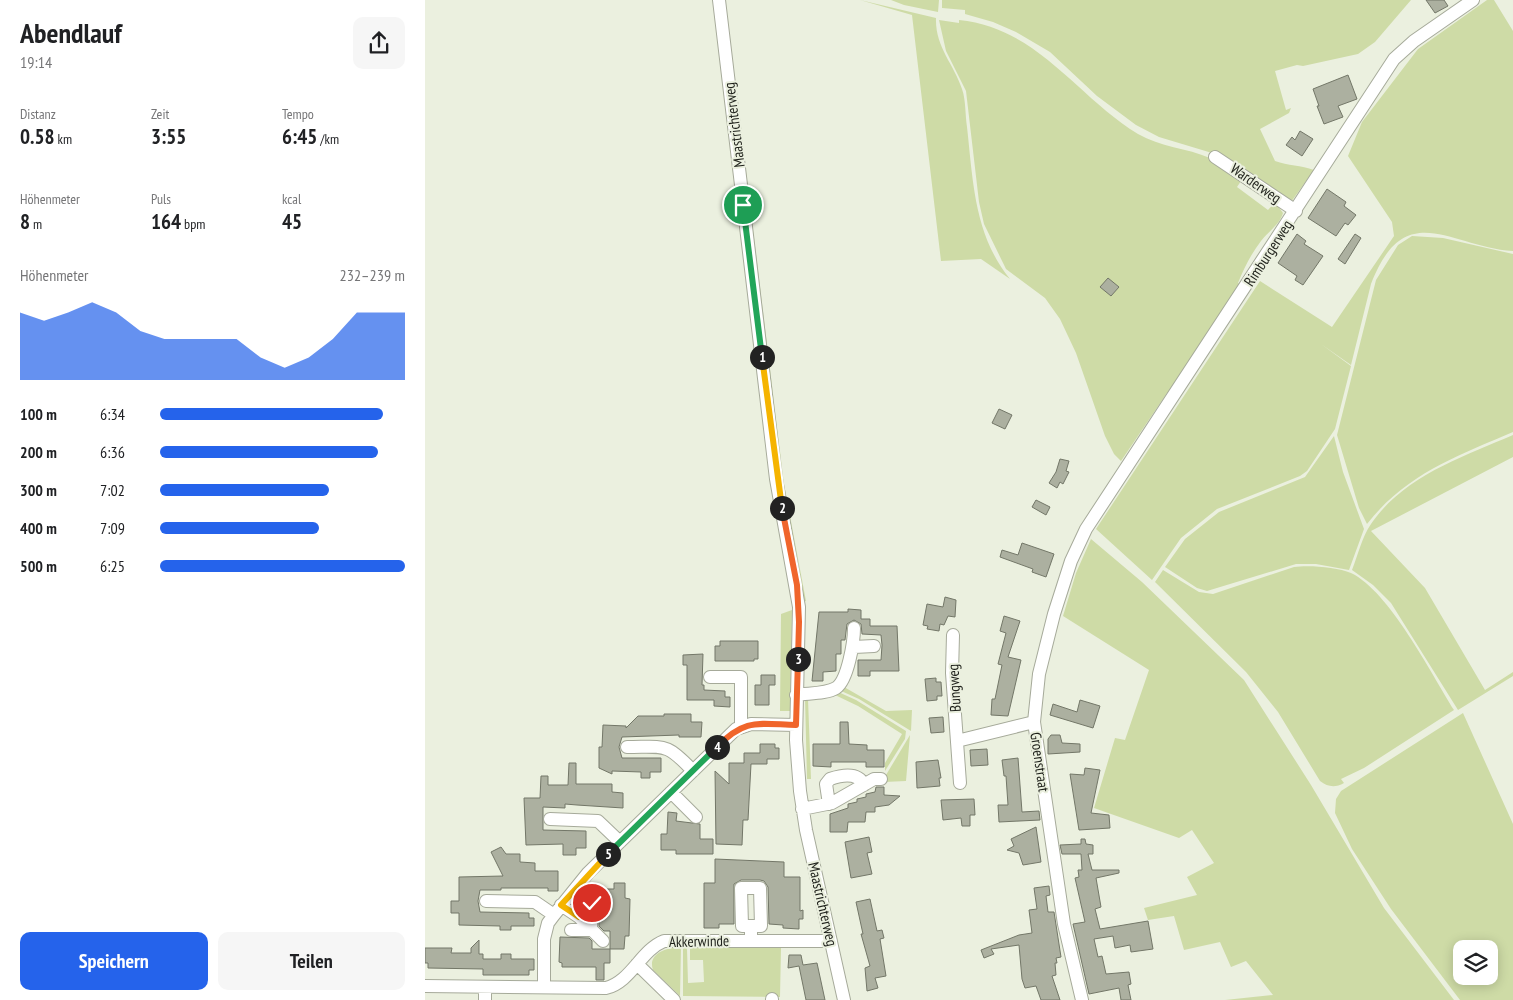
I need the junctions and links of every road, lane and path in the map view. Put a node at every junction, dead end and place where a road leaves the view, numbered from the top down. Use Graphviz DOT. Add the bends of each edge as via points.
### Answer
graph roads {
  1 [pos="719,0"];
  2 [pos="1473,0"];
  3 [pos="1215,157"];
  4 [pos="1296,211"];
  5 [pos="1085,529"];
  6 [pos="854,628"];
  7 [pos="953,635"];
  8 [pos="873,646"];
  9 [pos="854,647"];
  10 [pos="710,677"];
  11 [pos="796,695"];
  12 [pos="1034,722"];
  13 [pos="796,725"];
  14 [pos="741,727"];
  15 [pos="957,741"];
  16 [pos="627,747"];
  17 [pos="693,771"];
  18 [pos="881,779"];
  19 [pos="960,783"];
  20 [pos="864,785"];
  21 [pos="671,792"];
  22 [pos="829,804"];
  23 [pos="802,809"];
  24 [pos="696,817"];
  25 [pos="549,819"];
  26 [pos="620,842"];
  27 [pos="486,901"];
  28 [pos="592,903"];
  29 [pos="557,910"];
  30 [pos="587,921"];
  31 [pos="751,926"];
  32 [pos="571,930"];
  33 [pos="603,941"];
  34 [pos="751,941"];
  35 [pos="831,941"];
  36 [pos="637,964"];
  37 [pos="425,986"];
  38 [pos="544,988"];
  39 [pos="485,993"];
  40 [pos="674,1000"];
  41 [pos="843,1000"];
  42 [pos="1082,1000"];
  1 -- 11 [label="street, Maastrichterweg" via="776,479 797,585"];
  2 -- 4 [label="street, Rimburgerweg" via="1394,59"];
  3 -- 4 [label="street, Warderweg"];
  4 -- 5 [label="street, Rimburgerweg"];
  5 -- 12 [label="street, Groenstraat" via="1054,614 1039,674"];
  6 -- 9 [label="street"];
  7 -- 15 [label="street, Bungweg"];
  8 -- 9 [label="street"];
  9 -- 11 [label="street" via="837,686"];
  10 -- 14 [label="street" via="741,677"];
  11 -- 13 [label="street, Maastrichterweg"];
  12 -- 15 [label="street"];
  12 -- 42 [label="street, Groenstraat" via="1064,924"];
  13 -- 14 [label="street"];
  13 -- 23 [label="street, Maastrichterweg"];
  14 -- 17 [label="street" via="729,734"];
  15 -- 19 [label="street, Bungweg"];
  16 -- 17 [label="street" via="668,748"];
  17 -- 21 [label="street"];
  18 -- 20 [label="street"];
  20 -- 22 [label="street"];
  20 -- 22 [label="street" via="853,776 830,779 826,784"];
  21 -- 24 [label="street"];
  21 -- 26 [label="street"];
  22 -- 23 [label="street"];
  23 -- 35 [label="street, Maastrichterweg"];
  25 -- 26 [label="street" via="598,821"];
  26 -- 29 [label="street"];
  27 -- 29 [label="street" via="535,902"];
  28 -- 30 [label="street"];
  29 -- 30 [label="street"];
  29 -- 38 [label="street" via="548,923 544,939"];
  30 -- 32 [label="street"];
  30 -- 33 [label="street"];
  31 -- 34 [label="street, Akkerwinde"];
  34 -- 35 [label="street, Akkerwinde"];
  34 -- 36 [label="street, Akkerwinde" via="664,941 651,948"];
  35 -- 41 [label="street, Maastrichterweg"];
  36 -- 38 [label="street, Akkerwinde" via="618,982 606,988"];
  36 -- 40 [label="street"];
  37 -- 39 [label="street, Akkerwinde"];
  38 -- 39 [label="street, Akkerwinde"];
}
